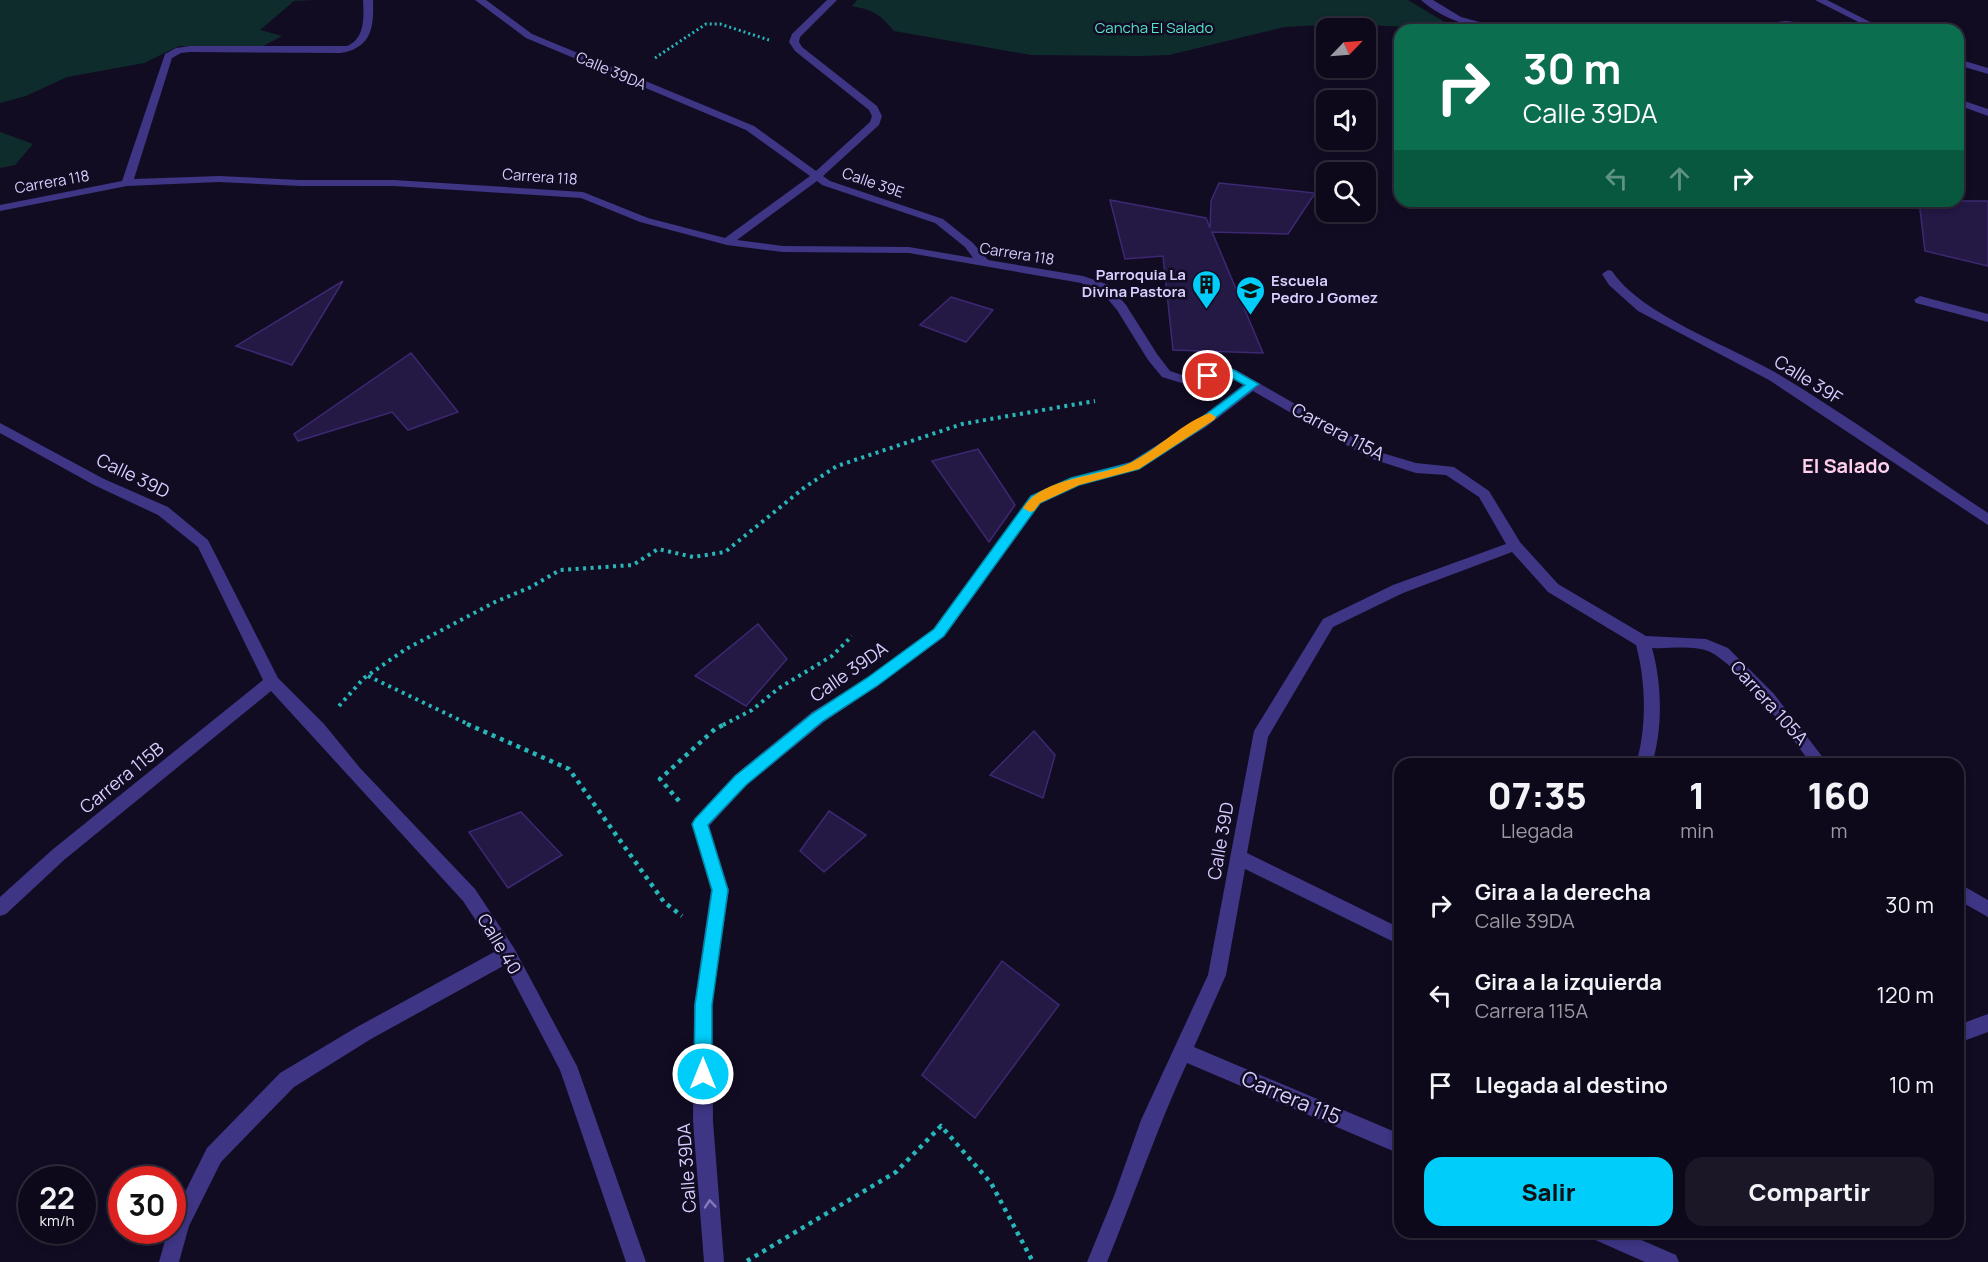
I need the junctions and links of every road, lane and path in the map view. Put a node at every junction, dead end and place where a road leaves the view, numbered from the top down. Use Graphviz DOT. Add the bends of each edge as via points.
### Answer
graph roads {
  1 [pos="368,0"];
  2 [pos="480,0"];
  3 [pos="832,0"];
  4 [pos="1426,0"];
  5 [pos="1820,0"];
  6 [pos="1479,24"];
  7 [pos="1869,24"];
  8 [pos="794,42"];
  9 [pos="1964,64"];
  10 [pos="1988,72"];
  11 [pos="626,76"];
  12 [pos="1964,104"];
  13 [pos="1988,113"];
  14 [pos="750,128"];
  15 [pos="816,177"];
  16 [pos="127,183"];
  17 [pos="0,208"];
  18 [pos="727,242"];
  19 [pos="985,264"];
  20 [pos="1608,274"];
  21 [pos="1105,288"];
  22 [pos="1920,300"];
  23 [pos="1988,318"];
  24 [pos="1253,384"];
  25 [pos="1095,401"];
  26 [pos="0,427"];
  27 [pos="1988,520"];
  28 [pos="1515,546"];
  29 [pos="852,636"];
  30 [pos="1642,642"];
  31 [pos="368,676"];
  32 [pos="272,682"];
  33 [pos="318,729"];
  34 [pos="1646,758"];
  35 [pos="1816,758"];
  36 [pos="700,824"];
  37 [pos="1238,856"];
  38 [pos="1964,895"];
  39 [pos="0,908"];
  40 [pos="1988,909"];
  41 [pos="1394,934"];
  42 [pos="712,942"];
  43 [pos="508,954"];
  44 [pos="1988,1023"];
  45 [pos="1964,1032"];
  46 [pos="1183,1052"];
  47 [pos="1394,1141"];
  48 [pos="1614,1238"];
  49 [pos="170,1262"];
  50 [pos="636,1262"];
  51 [pos="714,1262"];
  52 [pos="746,1262"];
  53 [pos="1033,1262"];
  54 [pos="1097,1262"];
  55 [pos="1669,1262"];
  1 -- 16 [label="street" via="364,33 352,47 190,49 168,56"];
  2 -- 11 [label="street, Calle 39DA" via="530,36"];
  3 -- 8 [label="street" via="795,36"];
  4 -- 6 [label="street" via="1458,19"];
  5 -- 7 [label="street"];
  8 -- 11 [label="path" via="775,42 720,24 706,24"];
  8 -- 15 [label="street" via="873,108 877,116 875,123"];
  9 -- 10 [label="street"];
  11 -- 14 [label="street, Calle 39DA"];
  12 -- 13 [label="street"];
  14 -- 15 [label="street, Calle 39E"];
  15 -- 18 [label="street"];
  15 -- 19 [label="street, Calle 39E" via="939,222 969,245"];
  16 -- 17 [label="street, Carrera 118"];
  16 -- 18 [label="street, Carrera 118" via="219,179 394,183 583,195 644,220"];
  18 -- 19 [label="street, Carrera 118" via="783,249 909,250"];
  19 -- 21 [label="street, Carrera 118" via="1083,280"];
  20 -- 27 [label="street, Calle 39F" via="1642,308 1773,377"];
  21 -- 24 [label="street, Carrera 115A" via="1166,374 1185,380 1232,373"];
  22 -- 23 [label="street"];
  24 -- 28 [label="street, Carrera 115A" via="1374,455 1416,468 1449,470 1484,494"];
  24 -- 36 [label="street, Calle 39DA" via="1201,424 1134,466 1076,481 1036,500 939,633 818,717 741,780"];
  25 -- 31 [label="path" via="963,424 837,466 725,552 693,557 658,549 633,565 560,570 406,649"];
  26 -- 32 [label="street, Calle 39D" via="99,482 163,511 202,544"];
  28 -- 30 [label="street, Carrera 115A" via="1553,588"];
  28 -- 37 [label="street, Calle 39D" via="1398,589 1328,623 1260,736"];
  29 -- 36 [label="path" via="832,656 779,688 752,710 715,729 660,779"];
  30 -- 34 [label="street" via="1653,688"];
  30 -- 35 [label="street, Carrera 105A" via="1711,646 1730,658"];
  31 -- 33 [label="path"];
  31 -- 42 [label="path" via="569,769 664,902"];
  32 -- 33 [label="street, Calle 40"];
  32 -- 39 [label="street, Carrera 115B" via="58,855"];
  33 -- 43 [label="street, Calle 40" via="354,773 470,895"];
  36 -- 42 [label="street, Calle 39DA" via="720,890"];
  37 -- 41 [label="street"];
  37 -- 46 [label="street, Calle 39D" via="1217,975"];
  38 -- 40 [label="street"];
  51 -- 42 [label="street, Calle 39DA, one-way" via="703,1121 703,1005"];
  43 -- 49 [label="street" via="287,1080 214,1155 180,1222"];
  43 -- 50 [label="street, Calle 40" via="568,1066"];
  44 -- 45 [label="street"];
  46 -- 47 [label="street, Carrera 115"];
  46 -- 54 [label="street, Calle 39D" via="1148,1127"];
  48 -- 55 [label="street"];
  52 -- 53 [label="path" via="896,1172 941,1126 991,1183"];
}
